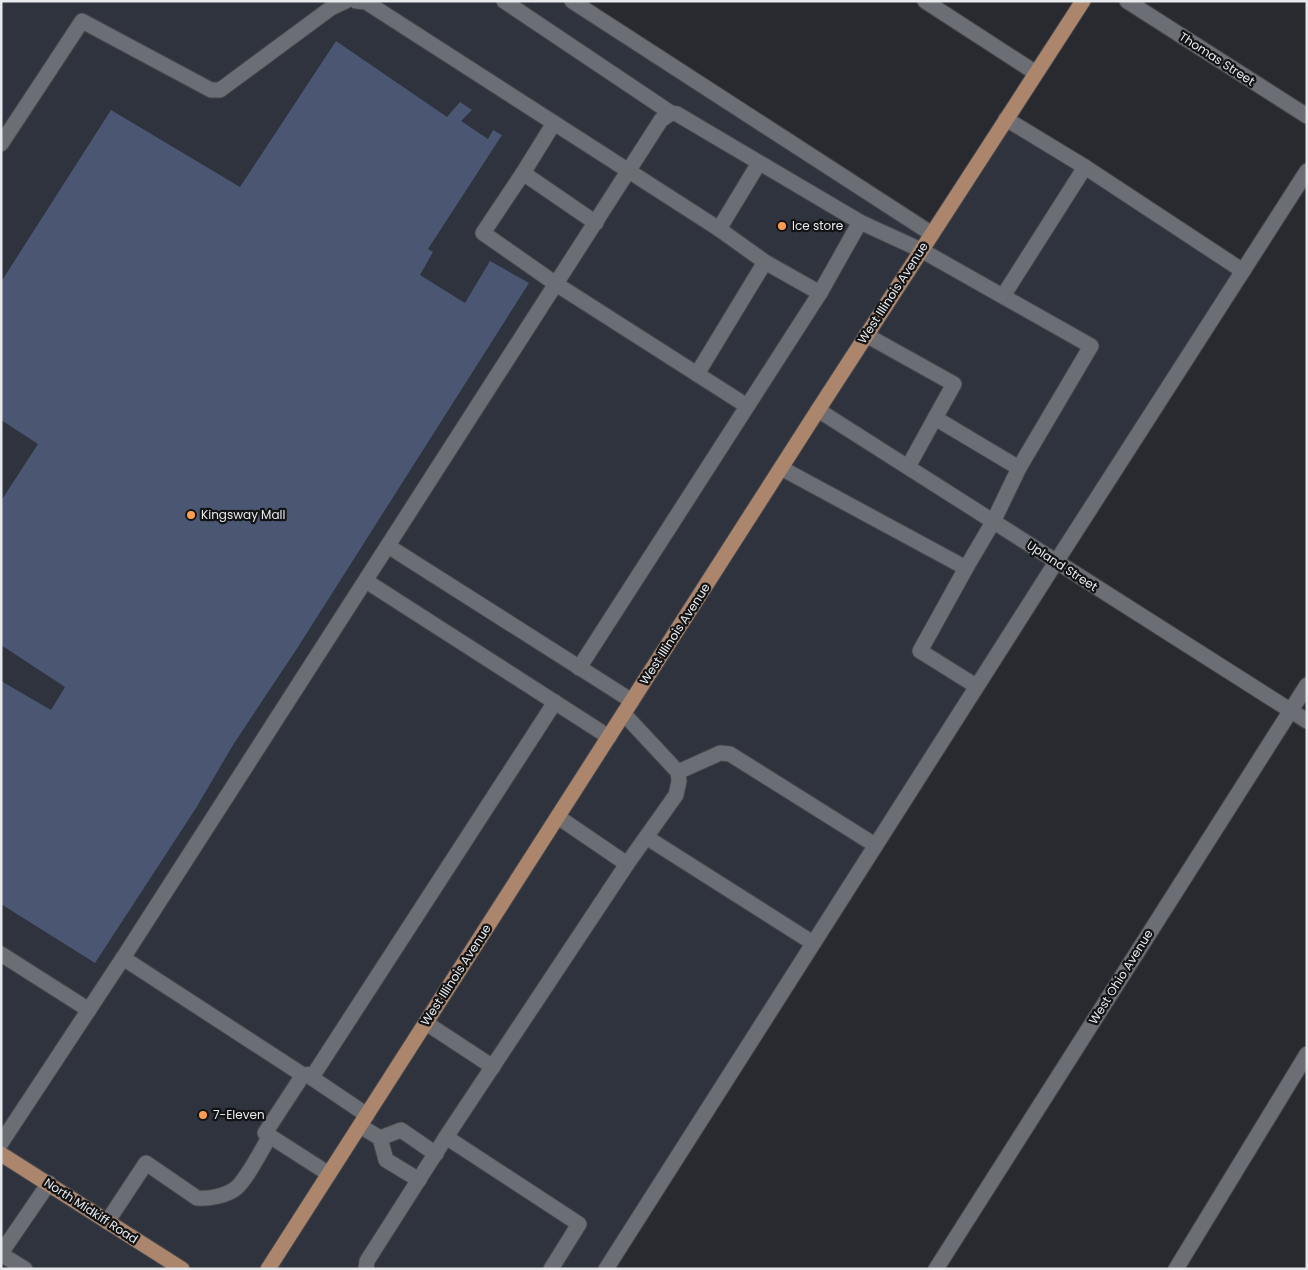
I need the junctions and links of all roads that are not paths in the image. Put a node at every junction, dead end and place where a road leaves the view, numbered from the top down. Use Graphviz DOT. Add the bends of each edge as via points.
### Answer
graph roads {
  1 [pos="346,1"];
  2 [pos="356,1"];
  3 [pos="504,1"];
  4 [pos="572,1"];
  5 [pos="925,1"];
  6 [pos="1083,1"];
  7 [pos="1127,1"];
  8 [pos="1036,73"];
  9 [pos="671,113"];
  10 [pos="1307,116"];
  11 [pos="1006,118"];
  12 [pos="554,123"];
  13 [pos="1,144"];
  14 [pos="759,163"];
  15 [pos="1085,167"];
  16 [pos="629,171"];
  17 [pos="1307,171"];
  18 [pos="523,174"];
  19 [pos="860,222"];
  20 [pos="596,223"];
  21 [pos="719,229"];
  22 [pos="932,234"];
  23 [pos="921,250"];
  24 [pos="766,262"];
  25 [pos="1242,271"];
  26 [pos="556,284"];
  27 [pos="820,293"];
  28 [pos="1003,296"];
  29 [pos="866,335"];
  30 [pos="697,374"];
  31 [pos="747,406"];
  32 [pos="818,410"];
  33 [pos="935,418"];
  34 [pos="908,467"];
  35 [pos="781,468"];
  36 [pos="1018,468"];
  37 [pos="993,522"];
  38 [pos="388,546"];
  39 [pos="1056,562"];
  40 [pos="966,568"];
  41 [pos="366,581"];
  42 [pos="578,668"];
  43 [pos="1307,685"];
  44 [pos="976,686"];
  45 [pos="555,702"];
  46 [pos="628,708"];
  47 [pos="1291,710"];
  48 [pos="1307,721"];
  49 [pos="609,737"];
  50 [pos="678,772"];
  51 [pos="558,816"];
  52 [pos="646,837"];
  53 [pos="875,845"];
  54 [pos="627,864"];
  55 [pos="813,943"];
  56 [pos="1,954"];
  57 [pos="123,958"];
  58 [pos="88,1010"];
  59 [pos="426,1023"];
  60 [pos="1307,1054"];
  61 [pos="493,1067"];
  62 [pos="306,1075"];
  63 [pos="364,1120"];
  64 [pos="270,1136"];
  65 [pos="446,1137"];
  66 [pos="380,1138"];
  67 [pos="1,1143"];
  68 [pos="1,1154"];
  69 [pos="436,1154"];
  70 [pos="329,1174"];
  71 [pos="419,1180"];
  72 [pos="48,1184"];
  73 [pos="107,1222"];
  74 [pos="1,1253"];
  75 [pos="26,1269"];
  76 [pos="182,1269"];
  77 [pos="268,1269"];
  78 [pos="366,1269"];
  79 [pos="551,1269"];
  80 [pos="606,1269"];
  81 [pos="936,1269"];
  82 [pos="1176,1269"];
  1 -- 13 [label="street" via="331,8 220,90 211,90 82,21"];
  2 -- 12 [label="street" via="366,2"];
  3 -- 9 [label="street"];
  4 -- 22 [label="street"];
  5 -- 8 [label="street"];
  6 -- 8 [label="main road, West Illinois Avenue"];
  7 -- 10 [label="street, Thomas Street"];
  8 -- 11 [label="main road, West Illinois Avenue"];
  9 -- 14 [label="street" via="678,114"];
  9 -- 16 [label="street" via="661,120"];
  11 -- 15 [label="street"];
  11 -- 22 [label="main road, West Illinois Avenue"];
  12 -- 16 [label="street"];
  12 -- 18 [label="street"];
  14 -- 19 [label="street"];
  14 -- 21 [label="street"];
  15 -- 25 [label="street"];
  15 -- 28 [label="street"];
  16 -- 20 [label="street"];
  16 -- 21 [label="street"];
  17 -- 25 [label="street"];
  18 -- 20 [label="street"];
  18 -- 26 [label="street" via="483,233"];
  19 -- 23 [label="street"];
  19 -- 27 [label="street"];
  20 -- 26 [label="street"];
  21 -- 24 [label="street"];
  22 -- 23 [label="main road, West Illinois Avenue"];
  23 -- 28 [label="street"];
  23 -- 29 [label="main road, West Illinois Avenue"];
  24 -- 27 [label="street"];
  24 -- 30 [label="street"];
  25 -- 39 [label="street"];
  26 -- 30 [label="street"];
  26 -- 38 [label="street"];
  27 -- 31 [label="street"];
  28 -- 36 [label="street" via="1091,346"];
  29 -- 32 [label="main road, West Illinois Avenue"];
  29 -- 33 [label="street" via="954,384"];
  30 -- 31 [label="street"];
  31 -- 42 [label="street"];
  32 -- 34 [label="street, Upland Street"];
  32 -- 35 [label="main road, West Illinois Avenue"];
  33 -- 34 [label="street"];
  33 -- 36 [label="street"];
  34 -- 37 [label="street, Upland Street"];
  35 -- 40 [label="street"];
  35 -- 46 [label="main road, West Illinois Avenue"];
  36 -- 37 [label="street"];
  37 -- 39 [label="street, Upland Street"];
  37 -- 40 [label="street"];
  38 -- 41 [label="street"];
  38 -- 42 [label="street"];
  39 -- 44 [label="street"];
  39 -- 47 [label="street, Upland Street"];
  40 -- 44 [label="street" via="920,651"];
  41 -- 45 [label="street"];
  41 -- 57 [label="street"];
  42 -- 46 [label="street"];
  43 -- 47 [label="street, West Ohio Avenue"];
  44 -- 53 [label="street"];
  45 -- 49 [label="street"];
  45 -- 62 [label="street" via="314,1074"];
  46 -- 49 [label="main road, West Illinois Avenue"];
  46 -- 50 [label="street"];
  47 -- 48 [label="street, Upland Street"];
  47 -- 81 [label="street, West Ohio Avenue"];
  49 -- 51 [label="main road, West Illinois Avenue"];
  50 -- 52 [label="street" via="676,795"];
  50 -- 53 [label="street" via="720,753 730,754"];
  51 -- 54 [label="street"];
  51 -- 59 [label="main road, West Illinois Avenue"];
  52 -- 54 [label="street"];
  52 -- 55 [label="street"];
  53 -- 55 [label="street"];
  54 -- 61 [label="street"];
  55 -- 80 [label="street"];
  56 -- 58 [label="street"];
  57 -- 58 [label="street"];
  57 -- 62 [label="street"];
  58 -- 67 [label="street"];
  59 -- 61 [label="street"];
  59 -- 63 [label="main road, West Illinois Avenue"];
  60 -- 82 [label="street"];
  61 -- 65 [label="street"];
  62 -- 63 [label="street"];
  62 -- 64 [label="street" via="265,1133"];
  63 -- 66 [label="street"];
  63 -- 70 [label="main road, West Illinois Avenue"];
  64 -- 70 [label="street"];
  64 -- 73 [label="street" via="239,1185 226,1194 197,1198 146,1163"];
  65 -- 69 [label="street"];
  65 -- 79 [label="street" via="579,1224"];
  66 -- 69 [label="street" via="401,1130"];
  66 -- 71 [label="street" via="386,1160"];
  68 -- 72 [label="main road, North Midkiff Road"];
  69 -- 71 [label="street"];
  70 -- 77 [label="main road, West Illinois Avenue"];
  71 -- 78 [label="street" via="367,1261"];
  72 -- 73 [label="main road, North Midkiff Road"];
  72 -- 74 [label="street"];
  73 -- 76 [label="main road, North Midkiff Road"];
  74 -- 75 [label="street"];
}
